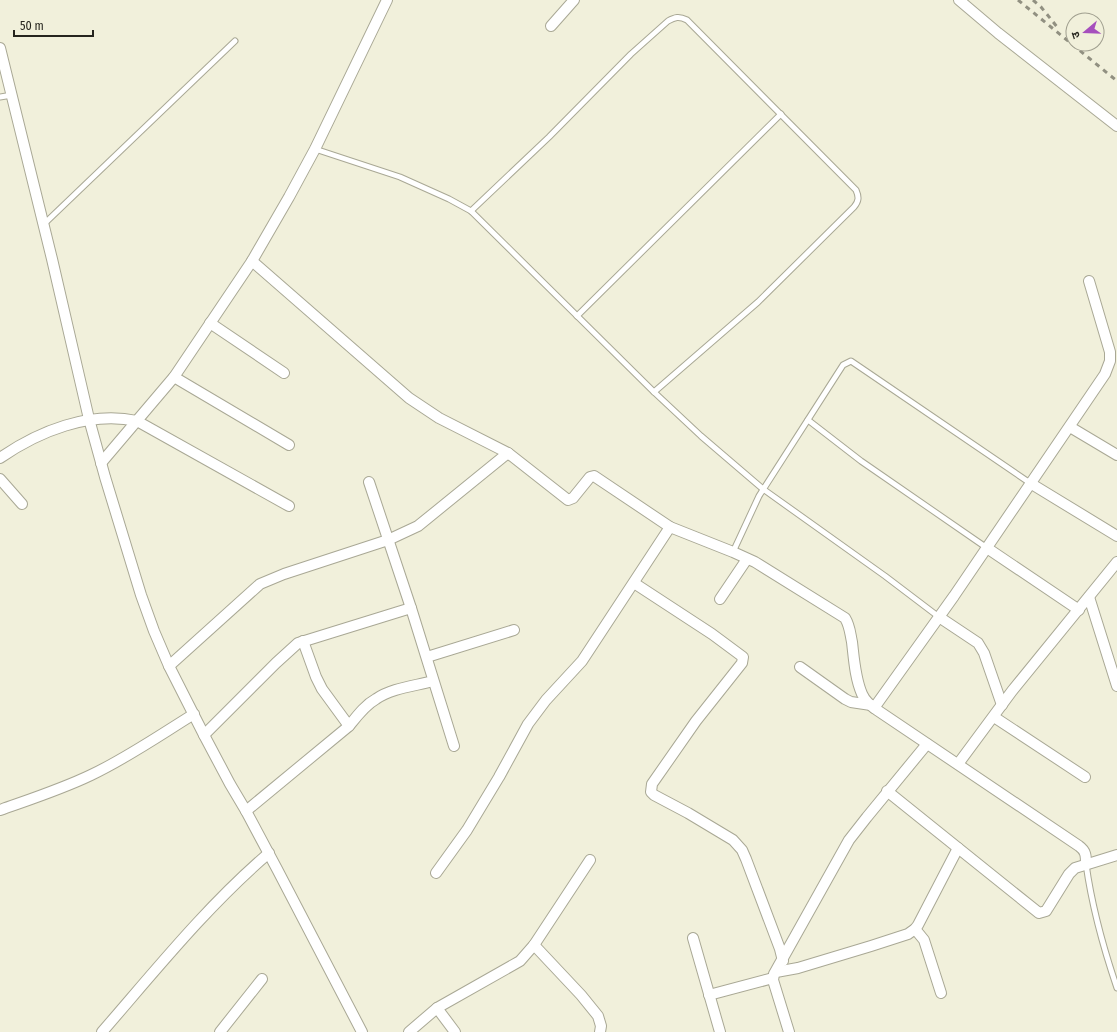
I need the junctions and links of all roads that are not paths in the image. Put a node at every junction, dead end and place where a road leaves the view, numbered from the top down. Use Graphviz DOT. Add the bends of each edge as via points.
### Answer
graph roads {
  1 [pos="387,0"];
  2 [pos="574,0"];
  3 [pos="959,0"];
  4 [pos="551,26"];
  5 [pos="236,41"];
  6 [pos="0,48"];
  7 [pos="12,95"];
  8 [pos="0,97"];
  9 [pos="781,114"];
  10 [pos="1117,126"];
  11 [pos="315,149"];
  12 [pos="471,211"];
  13 [pos="44,224"];
  14 [pos="252,261"];
  15 [pos="1089,281"];
  16 [pos="577,316"];
  17 [pos="210,323"];
  18 [pos="1112,371"];
  19 [pos="284,373"];
  20 [pos="174,377"];
  21 [pos="654,392"];
  22 [pos="90,419"];
  23 [pos="808,420"];
  24 [pos="137,421"];
  25 [pos="1070,427"];
  26 [pos="289,445"];
  27 [pos="508,453"];
  28 [pos="1117,455"];
  29 [pos="0,458"];
  30 [pos="101,463"];
  31 [pos="0,480"];
  32 [pos="369,482"];
  33 [pos="1030,483"];
  34 [pos="763,489"];
  35 [pos="22,504"];
  36 [pos="289,506"];
  37 [pos="670,526"];
  38 [pos="1117,536"];
  39 [pos="388,540"];
  40 [pos="987,548"];
  41 [pos="733,552"];
  42 [pos="747,559"];
  43 [pos="1117,562"];
  44 [pos="634,583"];
  45 [pos="1089,597"];
  46 [pos="720,599"];
  47 [pos="412,608"];
  48 [pos="1079,610"];
  49 [pos="939,617"];
  50 [pos="514,630"];
  51 [pos="303,641"];
  52 [pos="427,657"];
  53 [pos="169,666"];
  54 [pos="800,667"];
  55 [pos="433,682"];
  56 [pos="1117,686"];
  57 [pos="1002,705"];
  58 [pos="872,707"];
  59 [pos="194,714"];
  60 [pos="994,717"];
  61 [pos="349,726"];
  62 [pos="204,734"];
  63 [pos="927,744"];
  64 [pos="454,746"];
  65 [pos="958,764"];
  66 [pos="1085,777"];
  67 [pos="887,791"];
  68 [pos="0,810"];
  69 [pos="246,811"];
  70 [pos="958,848"];
  71 [pos="269,853"];
  72 [pos="1117,855"];
  73 [pos="590,860"];
  74 [pos="1086,864"];
  75 [pos="436,873"];
  76 [pos="915,929"];
  77 [pos="694,938"];
  78 [pos="534,945"];
  79 [pos="782,961"];
  80 [pos="774,975"];
  81 [pos="262,979"];
  82 [pos="1117,988"];
  83 [pos="941,993"];
  84 [pos="709,995"];
  85 [pos="437,1008"];
  86 [pos="102,1032"];
  87 [pos="220,1032"];
  88 [pos="362,1032"];
  89 [pos="409,1032"];
  90 [pos="455,1032"];
  91 [pos="600,1032"];
  92 [pos="720,1032"];
  93 [pos="789,1032"];
  1 -- 11 [label="street"];
  2 -- 4 [label="street"];
  3 -- 10 [label="street"];
  5 -- 13 [label="lane"];
  6 -- 7 [label="street"];
  7 -- 8 [label="lane"];
  7 -- 13 [label="street"];
  9 -- 12 [label="lane" via="687,20 675,18 668,21 631,54 550,137"];
  9 -- 16 [label="lane"];
  9 -- 21 [label="lane" via="856,190 858,202 758,302"];
  11 -- 12 [label="lane" via="400,177"];
  11 -- 14 [label="street"];
  12 -- 16 [label="lane"];
  13 -- 22 [label="street"];
  14 -- 17 [label="street"];
  14 -- 27 [label="street" via="409,398 439,418"];
  15 -- 18 [label="street" via="1110,352"];
  16 -- 21 [label="lane"];
  17 -- 19 [label="street"];
  17 -- 20 [label="street"];
  18 -- 25 [label="street"];
  20 -- 24 [label="street"];
  20 -- 26 [label="street"];
  21 -- 34 [label="lane"];
  22 -- 24 [label="street" via="124,418"];
  22 -- 29 [label="street" via="39,436"];
  22 -- 30 [label="street"];
  23 -- 33 [label="lane" via="843,366 851,361"];
  23 -- 34 [label="lane"];
  23 -- 40 [label="lane" via="861,461"];
  24 -- 30 [label="street"];
  24 -- 36 [label="street"];
  25 -- 28 [label="street"];
  25 -- 33 [label="street"];
  27 -- 37 [label="street" via="568,500 592,476"];
  27 -- 39 [label="street" via="418,526"];
  30 -- 53 [label="street" via="141,595"];
  31 -- 35 [label="street"];
  32 -- 39 [label="street"];
  33 -- 38 [label="street"];
  33 -- 40 [label="street"];
  34 -- 41 [label="lane"];
  34 -- 49 [label="lane"];
  37 -- 41 [label="street"];
  37 -- 44 [label="street"];
  39 -- 47 [label="street"];
  39 -- 53 [label="street" via="260,584"];
  40 -- 48 [label="street"];
  40 -- 49 [label="street"];
  41 -- 42 [label="street"];
  42 -- 46 [label="street"];
  42 -- 58 [label="street" via="845,618 849,624 854,662 862,694"];
  43 -- 45 [label="street"];
  44 -- 75 [label="street" via="582,661 528,724 467,830"];
  44 -- 79 [label="street" via="743,657 742,663 696,721 652,784 651,792 733,840 742,850 780,949"];
  45 -- 48 [label="street"];
  45 -- 56 [label="street"];
  47 -- 51 [label="street"];
  47 -- 52 [label="street"];
  48 -- 57 [label="street"];
  49 -- 57 [label="street" via="978,643"];
  49 -- 58 [label="street"];
  50 -- 52 [label="street"];
  51 -- 61 [label="street" via="322,689"];
  51 -- 62 [label="street" via="276,662"];
  52 -- 55 [label="street"];
  53 -- 59 [label="street"];
  54 -- 58 [label="street" via="845,699"];
  55 -- 61 [label="street" via="384,694 369,704"];
  55 -- 64 [label="street"];
  57 -- 60 [label="street"];
  58 -- 63 [label="street"];
  59 -- 62 [label="street"];
  59 -- 68 [label="street" via="91,776"];
  60 -- 65 [label="street"];
  60 -- 66 [label="street"];
  61 -- 69 [label="street"];
  62 -- 69 [label="street"];
  63 -- 65 [label="street"];
  63 -- 67 [label="street"];
  65 -- 74 [label="street" via="1084,850"];
  67 -- 70 [label="street"];
  67 -- 79 [label="street" via="849,840"];
  69 -- 71 [label="street"];
  70 -- 74 [label="street" via="1039,913 1046,911 1072,870"];
  70 -- 76 [label="street"];
  71 -- 86 [label="street" via="193,928"];
  71 -- 88 [label="street"];
  72 -- 74 [label="street"];
  73 -- 78 [label="street"];
  74 -- 82 [label="lane" via="1093,908"];
  76 -- 80 [label="street" via="908,934"];
  76 -- 83 [label="street" via="924,940"];
  77 -- 84 [label="street"];
  78 -- 85 [label="street" via="515,965"];
  78 -- 91 [label="street" via="598,1016"];
  79 -- 80 [label="street"];
  80 -- 84 [label="street"];
  80 -- 93 [label="street"];
  81 -- 87 [label="street"];
  84 -- 92 [label="street"];
  85 -- 89 [label="street"];
  85 -- 90 [label="street"];
}
